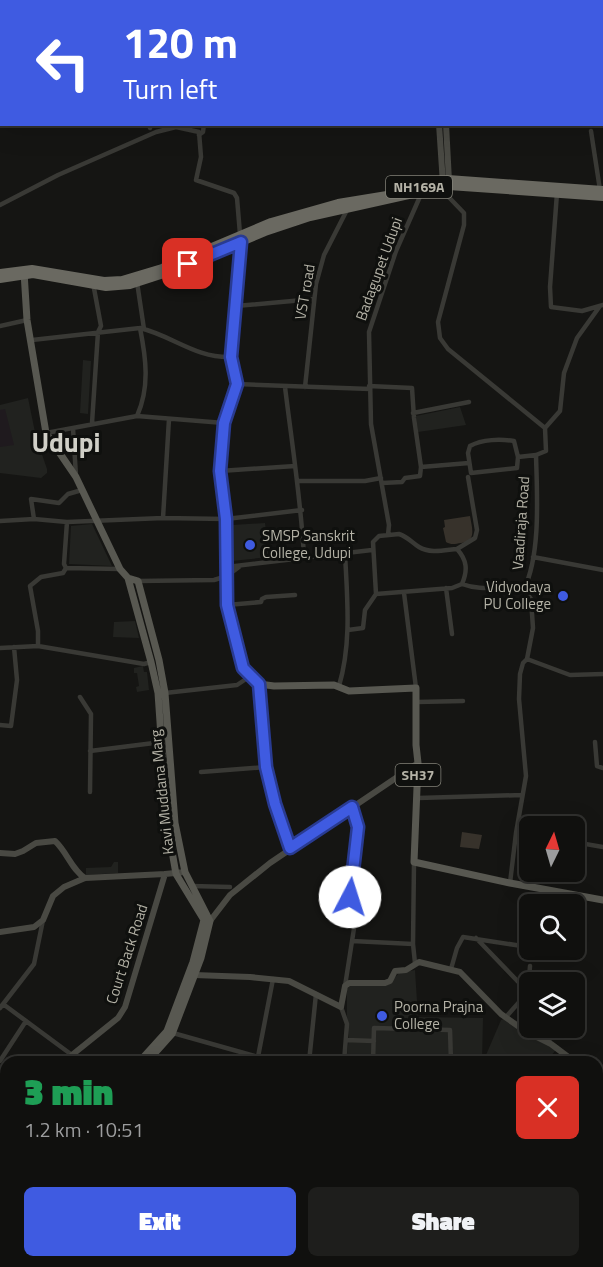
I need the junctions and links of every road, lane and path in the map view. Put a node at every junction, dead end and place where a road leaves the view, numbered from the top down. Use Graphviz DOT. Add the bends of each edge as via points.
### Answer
graph roads {
  1 [pos="204,126"];
  2 [pos="439,126"];
  3 [pos="446,126"];
  4 [pos="591,131"];
  5 [pos="199,135"];
  6 [pos="445,184"];
  7 [pos="422,192"];
  8 [pos="602,192"];
  9 [pos="557,193"];
  10 [pos="0,205"];
  11 [pos="348,207"];
  12 [pos="240,238"];
  13 [pos="24,272"];
  14 [pos="0,273"];
  15 [pos="0,279"];
  16 [pos="136,279"];
  17 [pos="93,282"];
  18 [pos="314,299"];
  19 [pos="602,305"];
  20 [pos="236,306"];
  21 [pos="27,320"];
  22 [pos="0,326"];
  23 [pos="142,329"];
  24 [pos="98,332"];
  25 [pos="32,339"];
  26 [pos="231,357"];
  27 [pos="237,384"];
  28 [pos="285,387"];
  29 [pos="305,387"];
  30 [pos="370,387"];
  31 [pos="469,402"];
  32 [pos="413,413"];
  33 [pos="137,416"];
  34 [pos="169,419"];
  35 [pos="92,423"];
  36 [pos="224,423"];
  37 [pos="73,428"];
  38 [pos="545,428"];
  39 [pos="46,433"];
  40 [pos="536,455"];
  41 [pos="518,457"];
  42 [pos="469,463"];
  43 [pos="295,466"];
  44 [pos="424,466"];
  45 [pos="220,471"];
  46 [pos="76,477"];
  47 [pos="468,477"];
  48 [pos="299,481"];
  49 [pos="381,481"];
  50 [pos="82,490"];
  51 [pos="302,510"];
  52 [pos="163,518"];
  53 [pos="34,519"];
  54 [pos="226,519"];
  55 [pos="0,521"];
  56 [pos="96,521"];
  57 [pos="67,522"];
  58 [pos="388,535"];
  59 [pos="457,549"];
  60 [pos="372,550"];
  61 [pos="345,553"];
  62 [pos="533,556"];
  63 [pos="304,557"];
  64 [pos="242,565"];
  65 [pos="227,567"];
  66 [pos="66,568"];
  67 [pos="120,569"];
  68 [pos="603,570"];
  69 [pos="227,576"];
  70 [pos="128,578"];
  71 [pos="138,582"];
  72 [pos="462,584"];
  73 [pos="446,588"];
  74 [pos="524,589"];
  75 [pos="405,593"];
  76 [pos="376,594"];
  77 [pos="295,595"];
  78 [pos="227,605"];
  79 [pos="348,630"];
  80 [pos="452,634"];
  81 [pos="38,646"];
  82 [pos="14,647"];
  83 [pos="0,648"];
  84 [pos="527,658"];
  85 [pos="152,662"];
  86 [pos="603,674"];
  87 [pos="249,677"];
  88 [pos="259,684"];
  89 [pos="339,686"];
  90 [pos="416,688"];
  91 [pos="165,693"];
  92 [pos="80,697"];
  93 [pos="464,701"];
  94 [pos="417,702"];
  95 [pos="0,725"];
  96 [pos="162,742"];
  97 [pos="595,742"];
  98 [pos="90,752"];
  99 [pos="418,763"];
  100 [pos="266,767"];
  101 [pos="603,768"];
  102 [pos="201,772"];
  103 [pos="90,792"];
  104 [pos="521,795"];
  105 [pos="418,798"];
  106 [pos="352,807"];
  107 [pos="516,833"];
  108 [pos="585,845"];
  109 [pos="603,847"];
  110 [pos="290,848"];
  111 [pos="0,853"];
  112 [pos="414,862"];
  113 [pos="184,872"];
  114 [pos="176,873"];
  115 [pos="165,874"];
  116 [pos="85,878"];
  117 [pos="510,883"];
  118 [pos="192,886"];
  119 [pos="230,887"];
  120 [pos="562,893"];
  121 [pos="603,900"];
  122 [pos="43,920"];
  123 [pos="207,921"];
  124 [pos="0,932"];
  125 [pos="476,938"];
  126 [pos="352,941"];
  127 [pos="413,944"];
  128 [pos="519,945"];
  129 [pos="415,963"];
  130 [pos="530,966"];
  131 [pos="451,969"];
  132 [pos="530,972"];
  133 [pos="194,975"];
  134 [pos="273,979"];
  135 [pos="519,983"];
  136 [pos="345,987"];
  137 [pos="316,994"];
  138 [pos="519,1003"];
  139 [pos="2,1006"];
  140 [pos="341,1007"];
  141 [pos="506,1017"];
  142 [pos="26,1021"];
  143 [pos="173,1033"];
  144 [pos="550,1038"];
  145 [pos="346,1040"];
  146 [pos="374,1041"];
  147 [pos="548,1043"];
  148 [pos="3,1056"];
  149 [pos="69,1056"];
  150 [pos="76,1056"];
  151 [pos="144,1056"];
  152 [pos="152,1056"];
  153 [pos="245,1056"];
  154 [pos="259,1056"];
  155 [pos="310,1056"];
  156 [pos="345,1056"];
  157 [pos="373,1056"];
  158 [pos="451,1056"];
  159 [pos="566,1056"];
  1 -- 5 [label="street"];
  2 -- 6 [label="street"];
  3 -- 6 [label="street"];
  4 -- 8 [label="street"];
  5 -- 10 [label="street" via="194,130 176,128 156,132"];
  5 -- 12 [label="street" via="201,157 196,180 234,193"];
  6 -- 7 [label="highway, NH169A"];
  6 -- 8 [label="highway, NH169A"];
  6 -- 9 [label="highway, NH169A"];
  6 -- 12 [label="highway, NH169A" via="338,203 271,222"];
  6 -- 38 [label="street" via="464,213 464,225 438,322 440,338 448,349"];
  7 -- 11 [label="highway, NH169A"];
  7 -- 30 [label="street, Badagupet Udupi" via="396,251 369,332"];
  8 -- 9 [label="highway, NH169A"];
  9 -- 19 [label="street" via="551,307 582,311"];
  11 -- 12 [label="highway, NH169A"];
  11 -- 18 [label="street, VST road" via="324,255"];
  12 -- 16 [label="highway, NH169A"];
  12 -- 20 [label="main road"];
  13 -- 14 [label="highway, NH169A"];
  13 -- 15 [label="highway, NH169A"];
  13 -- 17 [label="highway, NH169A" via="40,269"];
  13 -- 21 [label="main road"];
  16 -- 17 [label="highway, NH169A"];
  16 -- 23 [label="street"];
  17 -- 24 [label="street" via="101,326"];
  18 -- 20 [label="street"];
  18 -- 29 [label="street, VST road"];
  19 -- 38 [label="street" via="577,338 564,373 560,411"];
  20 -- 26 [label="main road"];
  21 -- 22 [label="street"];
  21 -- 25 [label="main road"];
  23 -- 24 [label="street"];
  23 -- 26 [label="street" via="195,352"];
  23 -- 33 [label="street" via="147,367"];
  24 -- 25 [label="street"];
  24 -- 35 [label="street"];
  25 -- 39 [label="main road"];
  26 -- 27 [label="main road"];
  27 -- 28 [label="street"];
  27 -- 36 [label="main road"];
  28 -- 29 [label="street"];
  28 -- 43 [label="street"];
  29 -- 30 [label="street"];
  30 -- 32 [label="street" via="412,388"];
  30 -- 49 [label="street, Badagupet Udupi" via="371,424"];
  31 -- 32 [label="street"];
  32 -- 44 [label="street"];
  33 -- 34 [label="street"];
  33 -- 35 [label="street"];
  34 -- 36 [label="street"];
  34 -- 52 [label="street"];
  35 -- 37 [label="street"];
  36 -- 45 [label="main road"];
  37 -- 39 [label="street"];
  37 -- 46 [label="street"];
  38 -- 40 [label="street, Vaadiraja Road" via="546,451"];
  39 -- 46 [label="main road, Kavi Muddana Marg"];
  40 -- 41 [label="street"];
  40 -- 62 [label="street, Vaadiraja Road"];
  41 -- 42 [label="street" via="517,468 475,474 471,473"];
  41 -- 42 [label="street" via="514,441 475,443 470,446"];
  42 -- 44 [label="street"];
  43 -- 45 [label="street"];
  43 -- 48 [label="street"];
  44 -- 49 [label="street" via="420,476 402,482"];
  45 -- 54 [label="main road"];
  46 -- 50 [label="main road, Kavi Muddana Marg"];
  47 -- 59 [label="street" via="477,530 475,538"];
  48 -- 49 [label="street"];
  48 -- 51 [label="street"];
  49 -- 58 [label="street, Badagupet Udupi"];
  50 -- 53 [label="street" via="68,494 59,503 31,499"];
  50 -- 56 [label="main road, Kavi Muddana Marg"];
  51 -- 54 [label="street"];
  51 -- 63 [label="street"];
  52 -- 54 [label="street"];
  52 -- 56 [label="street"];
  53 -- 55 [label="street"];
  53 -- 57 [label="street"];
  54 -- 65 [label="main road"];
  56 -- 57 [label="street"];
  56 -- 67 [label="main road, Kavi Muddana Marg"];
  57 -- 66 [label="street"];
  58 -- 59 [label="street" via="409,537 426,550"];
  58 -- 60 [label="street" via="379,536"];
  59 -- 72 [label="street" via="466,566"];
  60 -- 61 [label="street"];
  60 -- 76 [label="street"];
  61 -- 63 [label="street"];
  61 -- 79 [label="street"];
  62 -- 68 [label="street"];
  62 -- 74 [label="street, Vaadiraja Road"];
  63 -- 64 [label="street"];
  64 -- 65 [label="street"];
  64 -- 69 [label="street"];
  65 -- 69 [label="main road"];
  66 -- 67 [label="street"];
  66 -- 81 [label="street" via="63,573 41,577 30,586"];
  67 -- 70 [label="main road, Kavi Muddana Marg"];
  69 -- 71 [label="street" via="214,580"];
  69 -- 78 [label="main road"];
  70 -- 71 [label="main road, Kavi Muddana Marg"];
  70 -- 85 [label="main road, Kavi Muddana Marg"];
  71 -- 91 [label="main road, Kavi Muddana Marg"];
  72 -- 73 [label="street"];
  72 -- 74 [label="street" via="475,589"];
  73 -- 75 [label="street"];
  73 -- 80 [label="street"];
  74 -- 84 [label="street, Vaadiraja Road" via="531,598 533,628"];
  75 -- 76 [label="street"];
  75 -- 90 [label="street"];
  76 -- 79 [label="street" via="364,610 363,628"];
  77 -- 78 [label="street"];
  78 -- 87 [label="main road" via="238,653"];
  79 -- 89 [label="street"];
  81 -- 82 [label="street"];
  81 -- 85 [label="street" via="144,664"];
  82 -- 83 [label="street"];
  82 -- 95 [label="street" via="16,680 11,726"];
  84 -- 86 [label="street" via="570,675"];
  84 -- 104 [label="street, Vaadiraja Road" via="520,674 526,776"];
  85 -- 96 [label="main road, Kavi Muddana Marg"];
  87 -- 88 [label="main road"];
  87 -- 91 [label="street" via="237,685"];
  88 -- 89 [label="main road"];
  88 -- 100 [label="street"];
  89 -- 90 [label="main road" via="349,691"];
  90 -- 94 [label="main road, SH37"];
  91 -- 113 [label="main road, Kavi Muddana Marg"];
  92 -- 98 [label="street" via="91,714"];
  93 -- 94 [label="street"];
  94 -- 99 [label="main road, SH37"];
  96 -- 98 [label="street"];
  96 -- 114 [label="main road, Kavi Muddana Marg" via="167,823"];
  97 -- 101 [label="street" via="597,766"];
  98 -- 103 [label="street"];
  99 -- 105 [label="main road, SH37"];
  99 -- 106 [label="street"];
  100 -- 102 [label="street"];
  100 -- 110 [label="street"];
  104 -- 105 [label="street"];
  104 -- 107 [label="street, Vaadiraja Road"];
  105 -- 112 [label="main road, SH37"];
  106 -- 110 [label="street"];
  106 -- 126 [label="street" via="358,827 348,917 355,922"];
  107 -- 117 [label="street, Vaadiraja Road"];
  108 -- 109 [label="street"];
  110 -- 123 [label="street" via="230,895"];
  111 -- 116 [label="street" via="15,854 36,843 55,841"];
  112 -- 117 [label="main road"];
  112 -- 127 [label="street"];
  113 -- 114 [label="street"];
  113 -- 118 [label="main road, Kavi Muddana Marg"];
  114 -- 115 [label="street"];
  114 -- 123 [label="main road, Kavi Muddana Marg"];
  115 -- 116 [label="street"];
  115 -- 150 [label="street, Court Back Road" via="125,1007"];
  116 -- 122 [label="street" via="64,886 54,896"];
  117 -- 120 [label="main road"];
  118 -- 119 [label="street"];
  118 -- 123 [label="main road, Kavi Muddana Marg"];
  120 -- 121 [label="main road"];
  122 -- 124 [label="street" via="34,927"];
  122 -- 139 [label="street" via="33,964"];
  123 -- 133 [label="main road"];
  123 -- 151 [label="main road" via="167,1031"];
  125 -- 128 [label="street"];
  125 -- 131 [label="street" via="461,939"];
  125 -- 135 [label="street"];
  126 -- 127 [label="street"];
  126 -- 136 [label="street"];
  127 -- 129 [label="street"];
  129 -- 131 [label="street"];
  129 -- 136 [label="street" via="406,970 395,971 385,983 354,982"];
  130 -- 132 [label="street"];
  131 -- 141 [label="street" via="463,975"];
  133 -- 134 [label="street"];
  133 -- 143 [label="main road"];
  134 -- 137 [label="street" via="289,981"];
  134 -- 154 [label="street"];
  136 -- 140 [label="street"];
  137 -- 140 [label="street"];
  137 -- 155 [label="street"];
  138 -- 141 [label="street"];
  139 -- 142 [label="street"];
  140 -- 145 [label="street" via="347,1024"];
  141 -- 147 [label="street"];
  142 -- 148 [label="street"];
  142 -- 149 [label="street"];
  143 -- 152 [label="main road"];
  143 -- 153 [label="street"];
  144 -- 147 [label="street"];
  145 -- 146 [label="street"];
  145 -- 156 [label="street"];
  146 -- 157 [label="street"];
  146 -- 158 [label="street" via="374,1028 450,1030"];
  147 -- 159 [label="street"];
}
